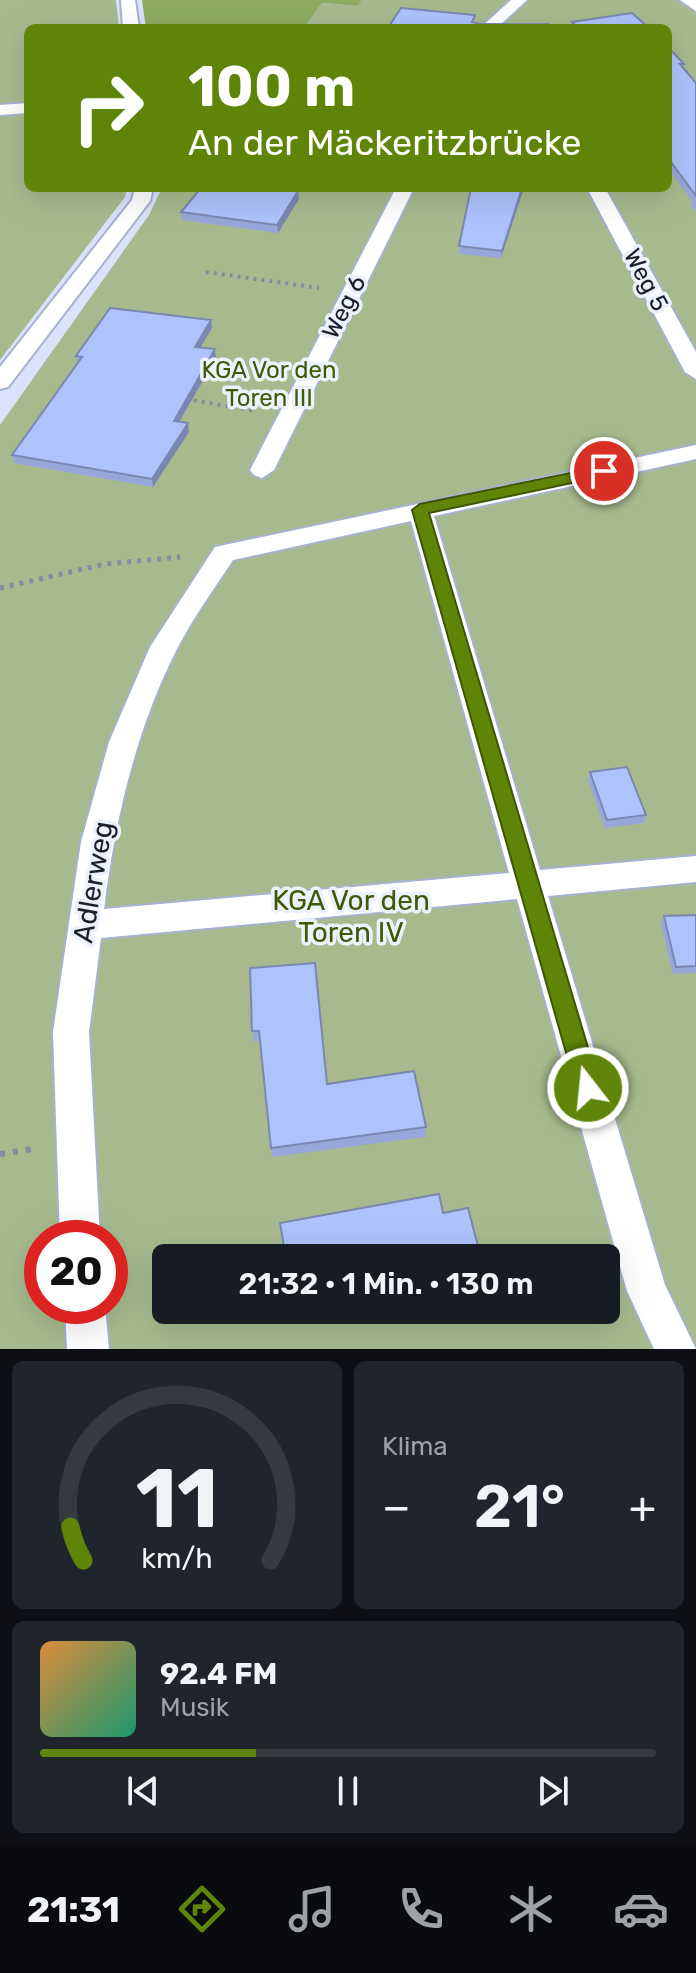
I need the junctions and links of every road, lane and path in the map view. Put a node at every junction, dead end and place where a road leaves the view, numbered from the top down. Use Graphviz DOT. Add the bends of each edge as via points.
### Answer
graph roads {
  1 [pos="128,0"];
  2 [pos="520,0"];
  3 [pos="687,0"];
  4 [pos="696,7"];
  5 [pos="131,24"];
  6 [pos="493,24"];
  7 [pos="24,108"];
  8 [pos="0,110"];
  9 [pos="143,192"];
  10 [pos="403,192"];
  11 [pos="598,192"];
  12 [pos="206,272"];
  13 [pos="351,292"];
  14 [pos="696,372"];
  15 [pos="0,382"];
  16 [pos="175,397"];
  17 [pos="288,416"];
  18 [pos="696,452"];
  19 [pos="262,470"];
  20 [pos="420,510"];
  21 [pos="224,553"];
  22 [pos="0,588"];
  23 [pos="696,869"];
  24 [pos="529,885"];
  25 [pos="83,925"];
  26 [pos="79,1220"];
  27 [pos="86,1324"];
  28 [pos="88,1349"];
  29 [pos="676,1349"];
  1 -- 5 [label="lane"];
  2 -- 6 [label="lane"];
  3 -- 4 [label="lane"];
  7 -- 8 [label="lane"];
  9 -- 15 [label="lane"];
  10 -- 13 [label="lane, Weg 6"];
  11 -- 14 [label="lane, Weg 5"];
  12 -- 13 [label="path"];
  13 -- 17 [label="lane, Weg 6"];
  16 -- 17 [label="path"];
  17 -- 19 [label="lane, Weg 6"];
  18 -- 20 [label="lane"];
  20 -- 21 [label="lane"];
  20 -- 24 [label="lane"];
  21 -- 22 [label="path" via="105,564"];
  21 -- 25 [label="lane, Adlerweg" via="164,647 124,742 97,842"];
  23 -- 24 [label="lane"];
  24 -- 25 [label="lane"];
  24 -- 29 [label="lane" via="647,1291"];
  25 -- 26 [label="lane, Adlerweg" via="71,1032"];
  27 -- 28 [label="lane"];
}
